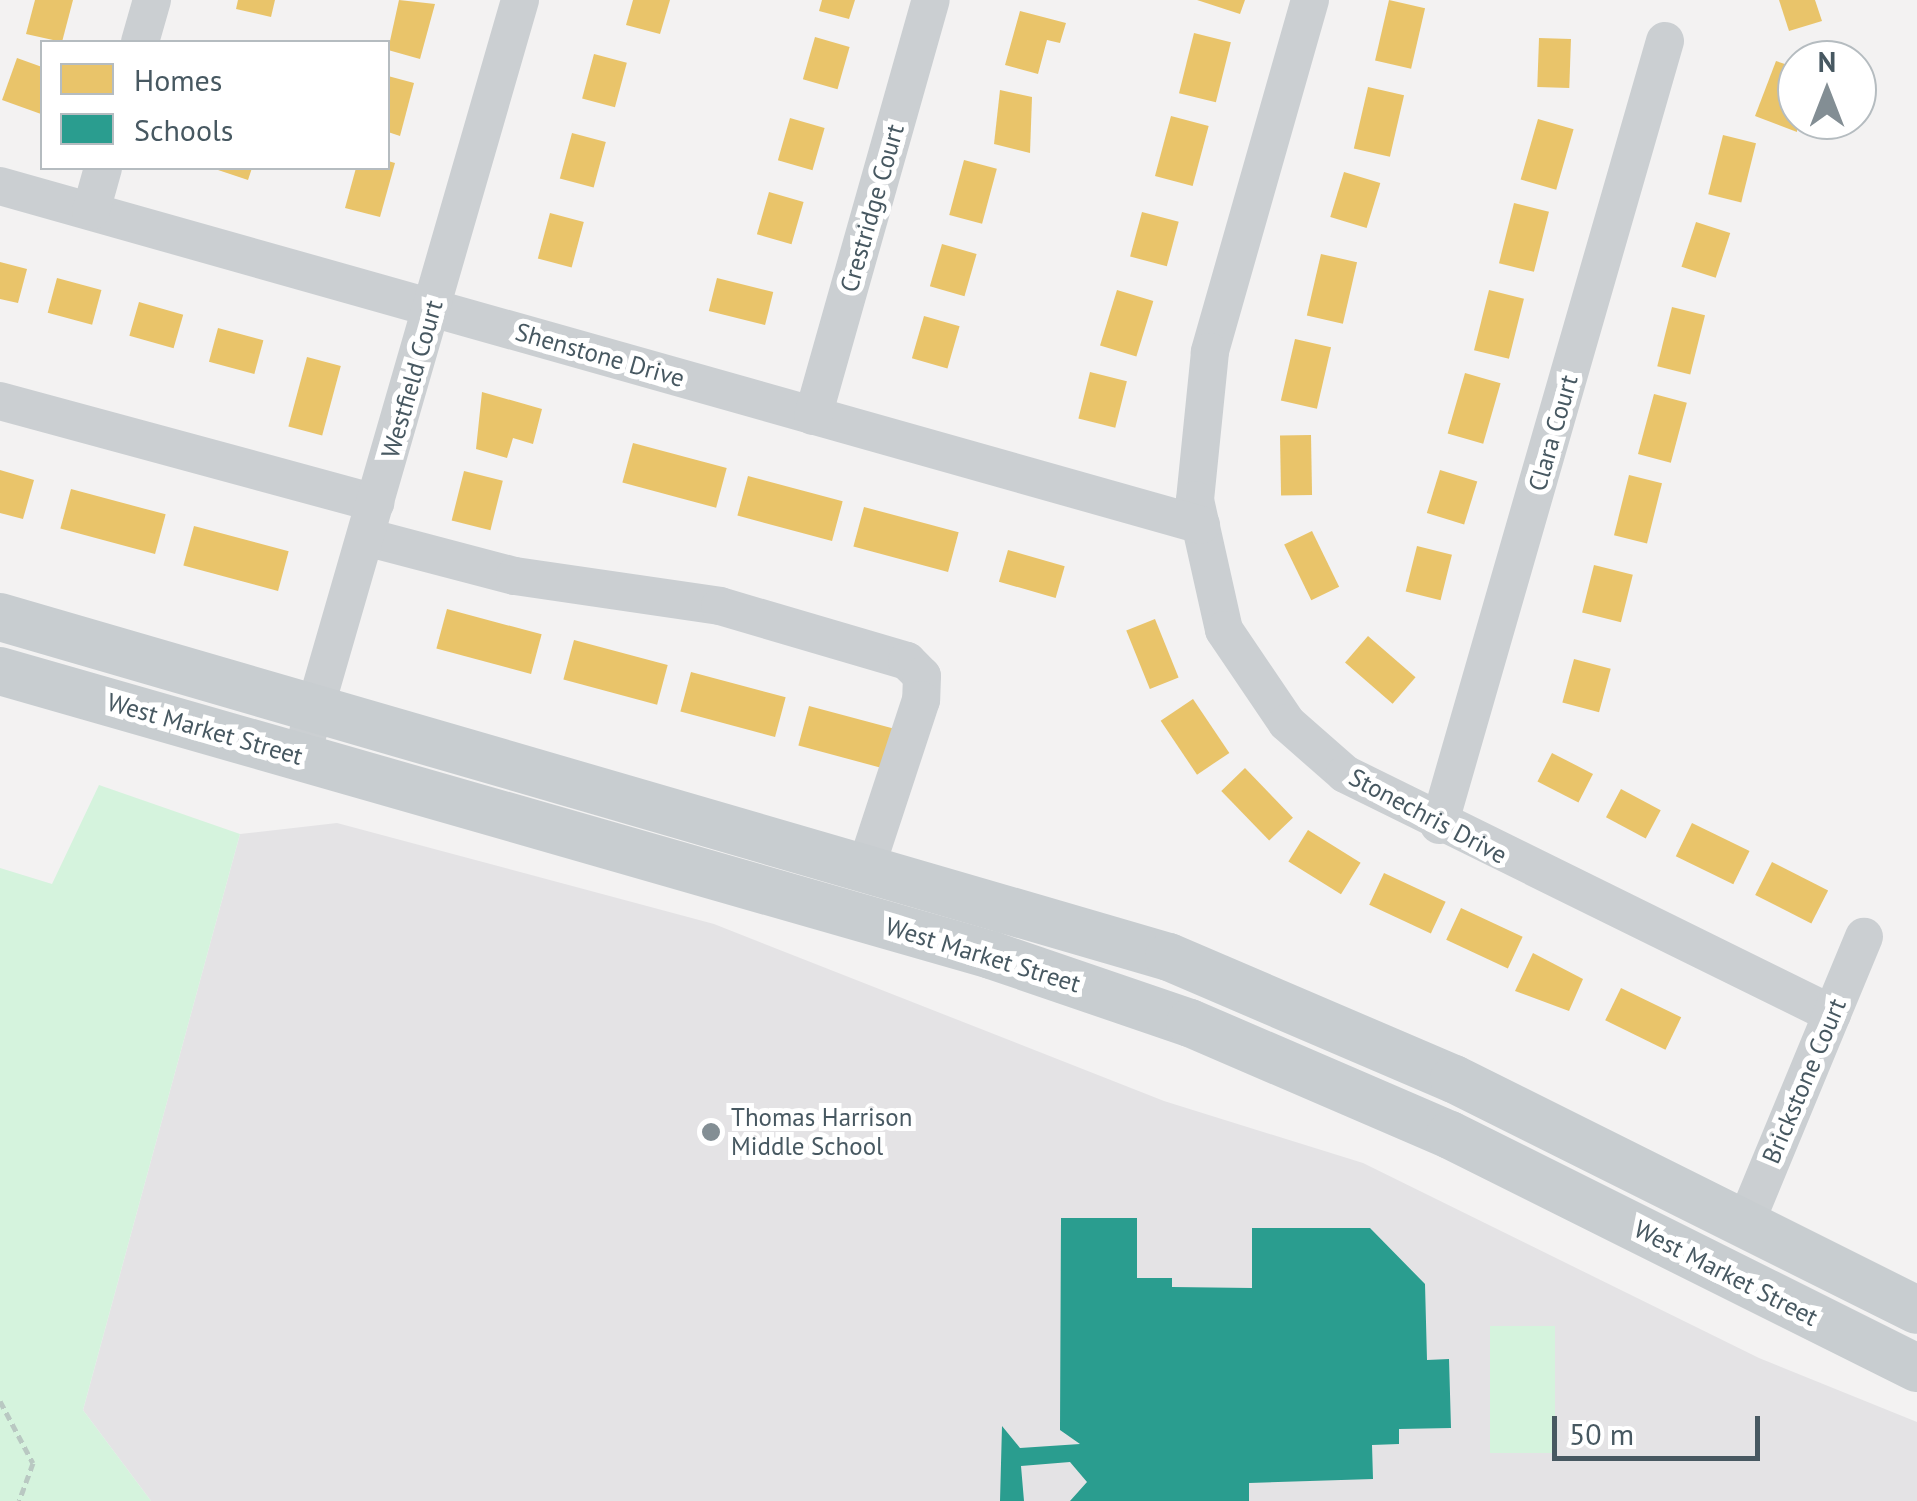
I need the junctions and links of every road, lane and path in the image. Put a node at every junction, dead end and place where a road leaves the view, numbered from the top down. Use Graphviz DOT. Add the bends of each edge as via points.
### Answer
graph roads {
  1 [pos="152,0"];
  2 [pos="520,0"];
  3 [pos="931,0"];
  4 [pos="1310,0"];
  5 [pos="141,40"];
  6 [pos="1665,41"];
  7 [pos="103,170"];
  8 [pos="0,186"];
  9 [pos="90,211"];
  10 [pos="432,308"];
  11 [pos="0,402"];
  12 [pos="813,416"];
  13 [pos="371,520"];
  14 [pos="1200,525"];
  15 [pos="0,617"];
  16 [pos="0,671"];
  17 [pos="316,706"];
  18 [pos="301,756"];
  19 [pos="1439,825"];
  20 [pos="867,864"];
  21 [pos="1864,937"];
  22 [pos="1832,1014"];
  23 [pos="1745,1224"];
  24 [pos="1917,1310"];
  25 [pos="1917,1368"];
  26 [pos="0,1401"];
  27 [pos="20,1501"];
  1 -- 5 [label="street"];
  2 -- 10 [label="street, Westfield Court"];
  3 -- 12 [label="street, Crestridge Court"];
  4 -- 14 [label="street, Stonechris Drive" via="1210,352 1195,500"];
  6 -- 19 [label="street, Clara Court"];
  7 -- 9 [label="street"];
  8 -- 9 [label="street, Shenstone Drive"];
  9 -- 10 [label="street, Shenstone Drive"];
  10 -- 12 [label="street, Shenstone Drive"];
  10 -- 13 [label="street, Westfield Court"];
  11 -- 13 [label="street"];
  12 -- 14 [label="street, Shenstone Drive"];
  13 -- 17 [label="street, Westfield Court"];
  13 -- 20 [label="street" via="515,576 720,606 907,662 922,676 921,700"];
  14 -- 19 [label="street, Stonechris Drive" via="1224,630 1287,722 1345,774"];
  15 -- 17 [label="main road, West Market Street"];
  16 -- 18 [label="main road, West Market Street"];
  17 -- 18 [label="street, Westfield Court"];
  17 -- 20 [label="main road, West Market Street"];
  18 -- 25 [label="main road, West Market Street" via="991,954 1190,1023 1450,1135"];
  19 -- 22 [label="street, Stonechris Drive"];
  20 -- 23 [label="main road, West Market Street" via="1090,930 1298,1008"];
  21 -- 22 [label="street, Brickstone Court"];
  22 -- 23 [label="street, Brickstone Court"];
  23 -- 24 [label="main road, West Market Street"];
  26 -- 27 [label="path" via="33,1464"];
}
